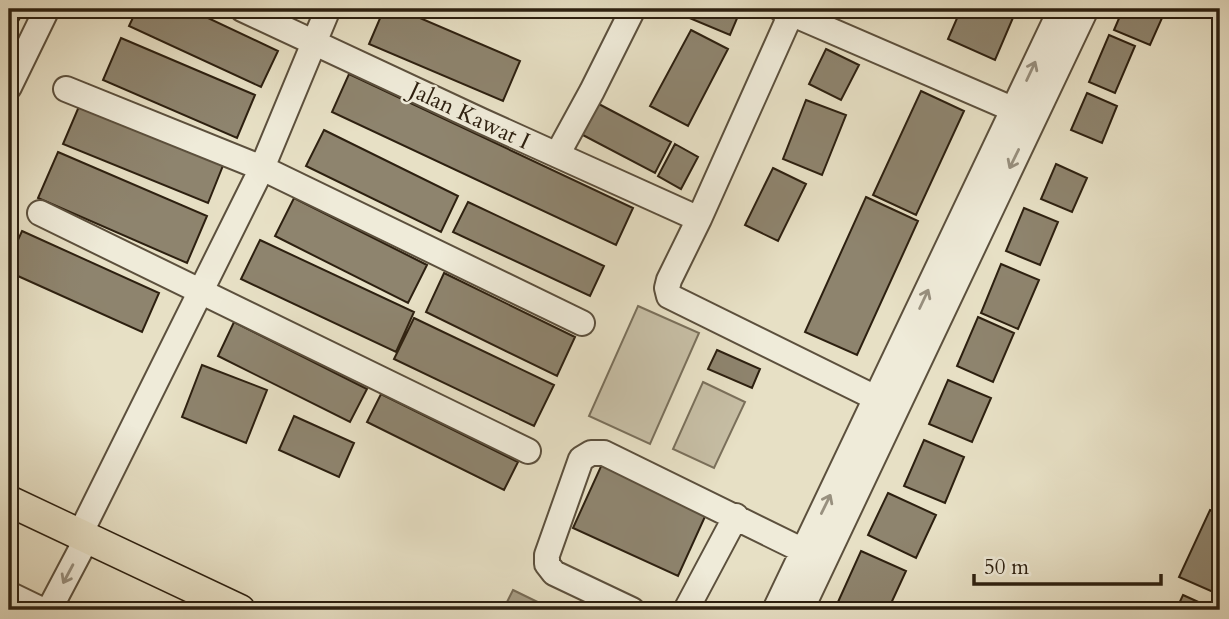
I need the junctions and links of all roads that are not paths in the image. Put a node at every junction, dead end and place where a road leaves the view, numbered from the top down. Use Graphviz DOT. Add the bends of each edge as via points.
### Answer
graph roads {
  1 [pos="242,9"];
  2 [pos="328,9"];
  3 [pos="633,9"];
  4 [pos="1061,9"];
  5 [pos="1086,9"];
  6 [pos="788,10"];
  7 [pos="46,11"];
  8 [pos="314,42"];
  9 [pos="9,87"];
  10 [pos="66,89"];
  11 [pos="1023,114"];
  12 [pos="557,155"];
  13 [pos="262,168"];
  14 [pos="40,213"];
  15 [pos="699,219"];
  16 [pos="200,292"];
  17 [pos="582,323"];
  18 [pos="887,403"];
  19 [pos="528,450"];
  20 [pos="9,501"];
  21 [pos="736,516"];
  22 [pos="84,536"];
  23 [pos="814,556"];
  24 [pos="9,594"];
  25 [pos="42,610"];
  26 [pos="49,610"];
  27 [pos="240,610"];
  28 [pos="632,610"];
  29 [pos="686,610"];
  30 [pos="775,610"];
  31 [pos="801,610"];
  1 -- 8 [label="street, Jalan Kawat I"];
  2 -- 8 [label="street"];
  3 -- 12 [label="street"];
  11 -- 4 [label="street, one-way"];
  5 -- 11 [label="street"];
  6 -- 11 [label="street"];
  6 -- 15 [label="street"];
  7 -- 9 [label="street"];
  8 -- 12 [label="street, Jalan Kawat I"];
  8 -- 13 [label="street"];
  10 -- 13 [label="street"];
  11 -- 18 [label="street"];
  12 -- 15 [label="street, Jalan Kawat I"];
  13 -- 16 [label="street"];
  13 -- 17 [label="street"];
  14 -- 16 [label="street"];
  15 -- 18 [label="street" via="669,280 669,296"];
  16 -- 19 [label="street"];
  16 -- 22 [label="street"];
  18 -- 23 [label="street"];
  20 -- 22 [label="main road"];
  21 -- 23 [label="street"];
  21 -- 28 [label="street" via="604,453 581,459 547,564 554,573"];
  21 -- 29 [label="street"];
  22 -- 26 [label="street, one-way"];
  22 -- 27 [label="main road"];
  23 -- 30 [label="street"];
  23 -- 31 [label="street"];
  24 -- 25 [label="street"];
}
